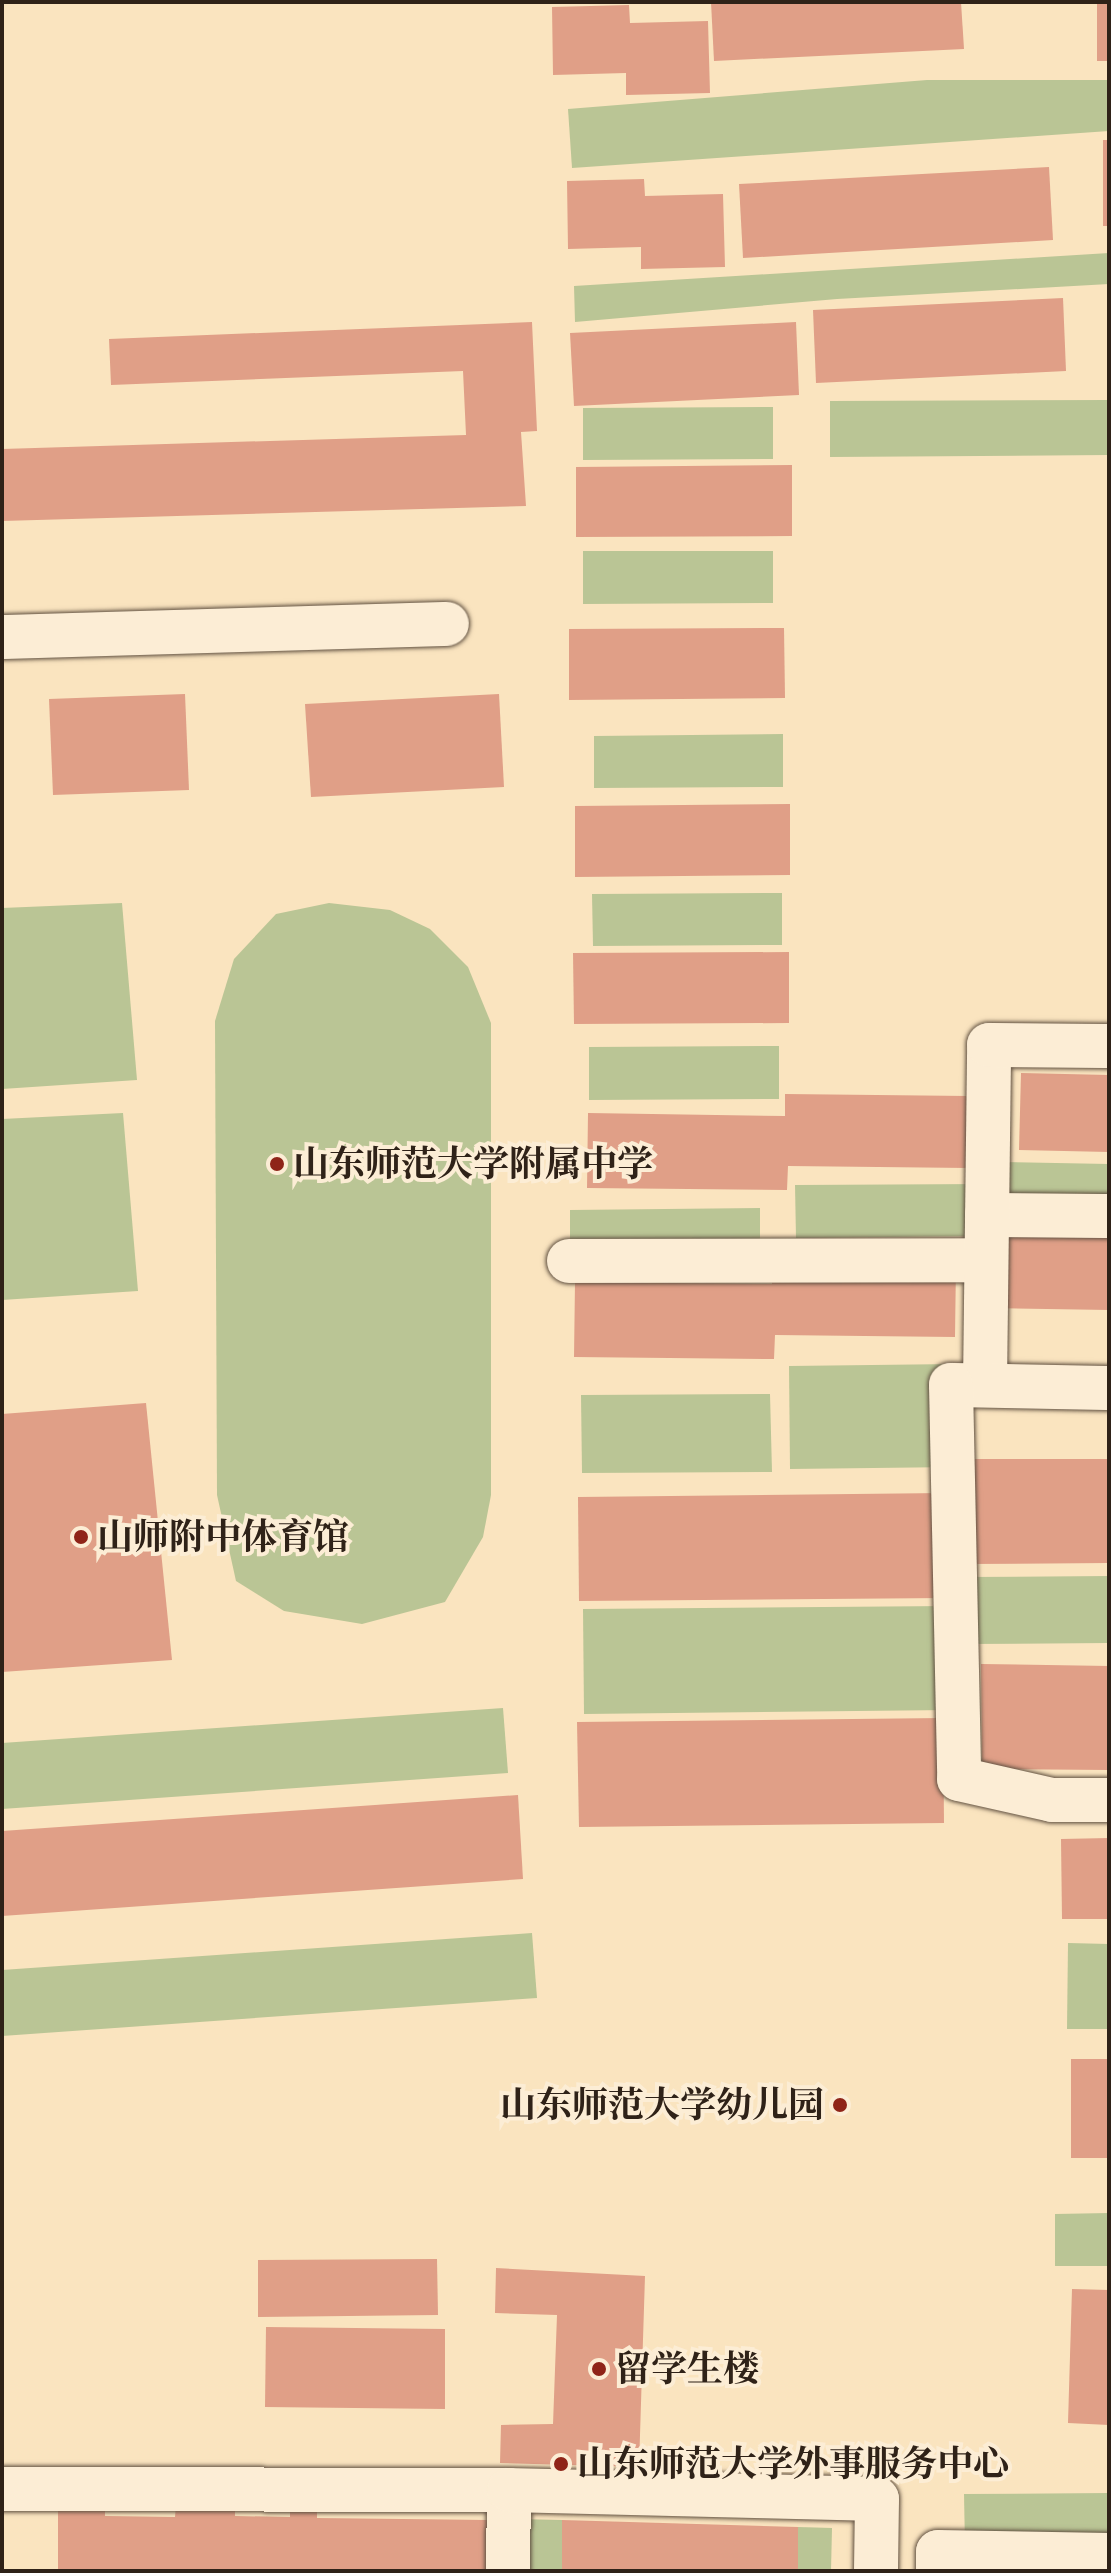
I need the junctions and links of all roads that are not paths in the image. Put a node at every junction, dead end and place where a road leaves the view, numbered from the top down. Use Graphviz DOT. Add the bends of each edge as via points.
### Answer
graph roads {
  1 [pos="447,624"];
  2 [pos="2,637"];
  3 [pos="1109,1046"];
  4 [pos="987,1215"];
  5 [pos="1109,1216"];
  6 [pos="986,1260"];
  7 [pos="569,1261"];
  8 [pos="985,1385"];
  9 [pos="1109,1388"];
  10 [pos="1109,1800"];
  11 [pos="2,2489"];
  12 [pos="509,2490"];
  13 [pos="1109,2555"];
  14 [pos="508,2571"];
  15 [pos="876,2571"];
  16 [pos="938,2571"];
  1 -- 2 [label="street"];
  3 -- 4 [label="street" via="989,1045"];
  4 -- 5 [label="street"];
  4 -- 6 [label="street"];
  6 -- 7 [label="street"];
  6 -- 8 [label="street"];
  8 -- 9 [label="street"];
  8 -- 10 [label="street" via="951,1385 959,1779 1052,1800"];
  11 -- 12 [label="street"];
  12 -- 14 [label="street"];
  12 -- 15 [label="street" via="877,2499"];
  13 -- 16 [label="street" via="938,2552"];
}
